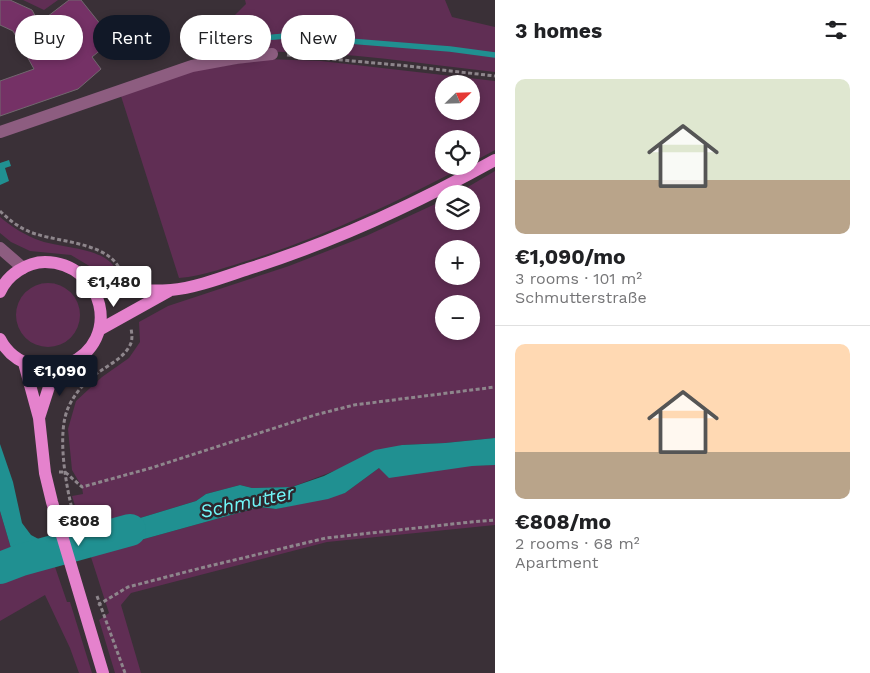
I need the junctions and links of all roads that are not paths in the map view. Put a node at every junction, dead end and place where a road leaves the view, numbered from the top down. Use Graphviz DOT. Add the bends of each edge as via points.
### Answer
graph roads {
  1 [pos="272,54"];
  2 [pos="0,132"];
  3 [pos="495,160"];
  4 [pos="0,248"];
  5 [pos="23,268"];
  6 [pos="1,288"];
  7 [pos="94,289"];
  8 [pos="171,290"];
  9 [pos="99,330"];
  10 [pos="0,339"];
  11 [pos="24,363"];
  12 [pos="55,368"];
  13 [pos="39,418"];
  14 [pos="103,673"];
  1 -- 2 [label="street" via="192,66"];
  3 -- 8 [label="main road" via="410,205 323,243"];
  4 -- 5 [label="street"];
  5 -- 6 [label="main road"];
  5 -- 7 [label="main road" via="44,262 60,264 76,270"];
  7 -- 8 [label="main road"];
  7 -- 9 [label="main road" via="100,307"];
  8 -- 9 [label="main road"];
  9 -- 12 [label="main road" via="84,354"];
  10 -- 11 [label="main road" via="11,354"];
  11 -- 12 [label="main road"];
  11 -- 13 [label="main road"];
  12 -- 13 [label="main road"];
  13 -- 14 [label="main road" via="52,502"];
}
